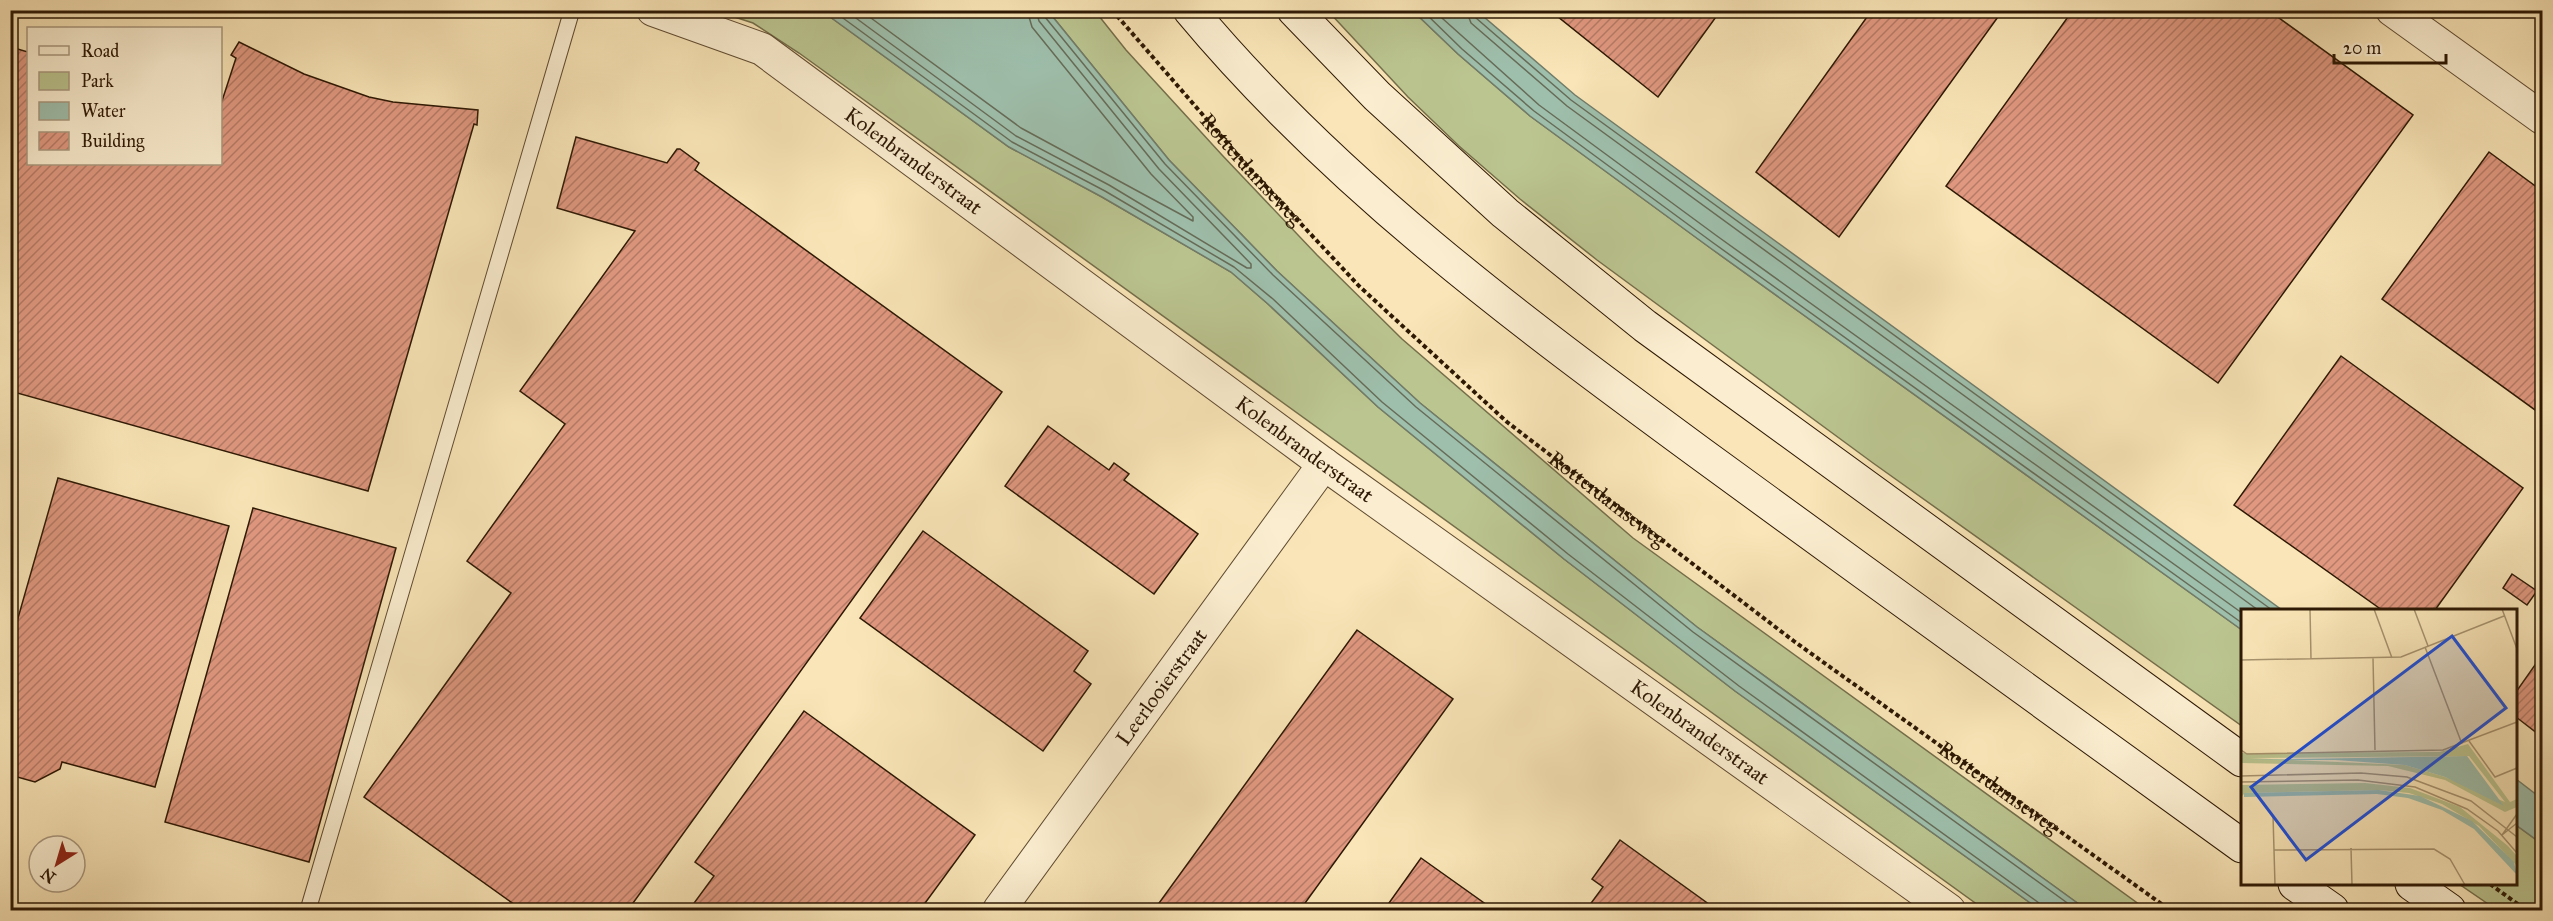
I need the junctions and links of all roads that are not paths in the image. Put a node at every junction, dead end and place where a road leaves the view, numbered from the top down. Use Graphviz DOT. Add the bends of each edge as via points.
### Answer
graph roads {
  1 [pos="572,10"];
  2 [pos="652,10"];
  3 [pos="1190,10"];
  4 [pos="1294,10"];
  5 [pos="2392,10"];
  6 [pos="2542,118"];
  7 [pos="1324,464"];
  8 [pos="2241,759"];
  9 [pos="2241,845"];
  10 [pos="2296,885"];
  11 [pos="2413,885"];
  12 [pos="309,910"];
  13 [pos="999,910"];
  14 [pos="1949,910"];
  15 [pos="2332,910"];
  16 [pos="2449,910"];
  1 -- 12 [label="lane"];
  2 -- 7 [label="street, Kolenbranderstraat" via="762,49"];
  3 -- 9 [label="main road" via="1227,54 1354,180 1544,336"];
  4 -- 8 [label="main road" via="1377,96 1505,213 1645,326"];
  5 -- 6 [label="street"];
  7 -- 13 [label="street, Leerlooierstraat"];
  7 -- 14 [label="street, Kolenbranderstraat"];
  10 -- 15 [label="main road"];
  11 -- 16 [label="main road"];
}
